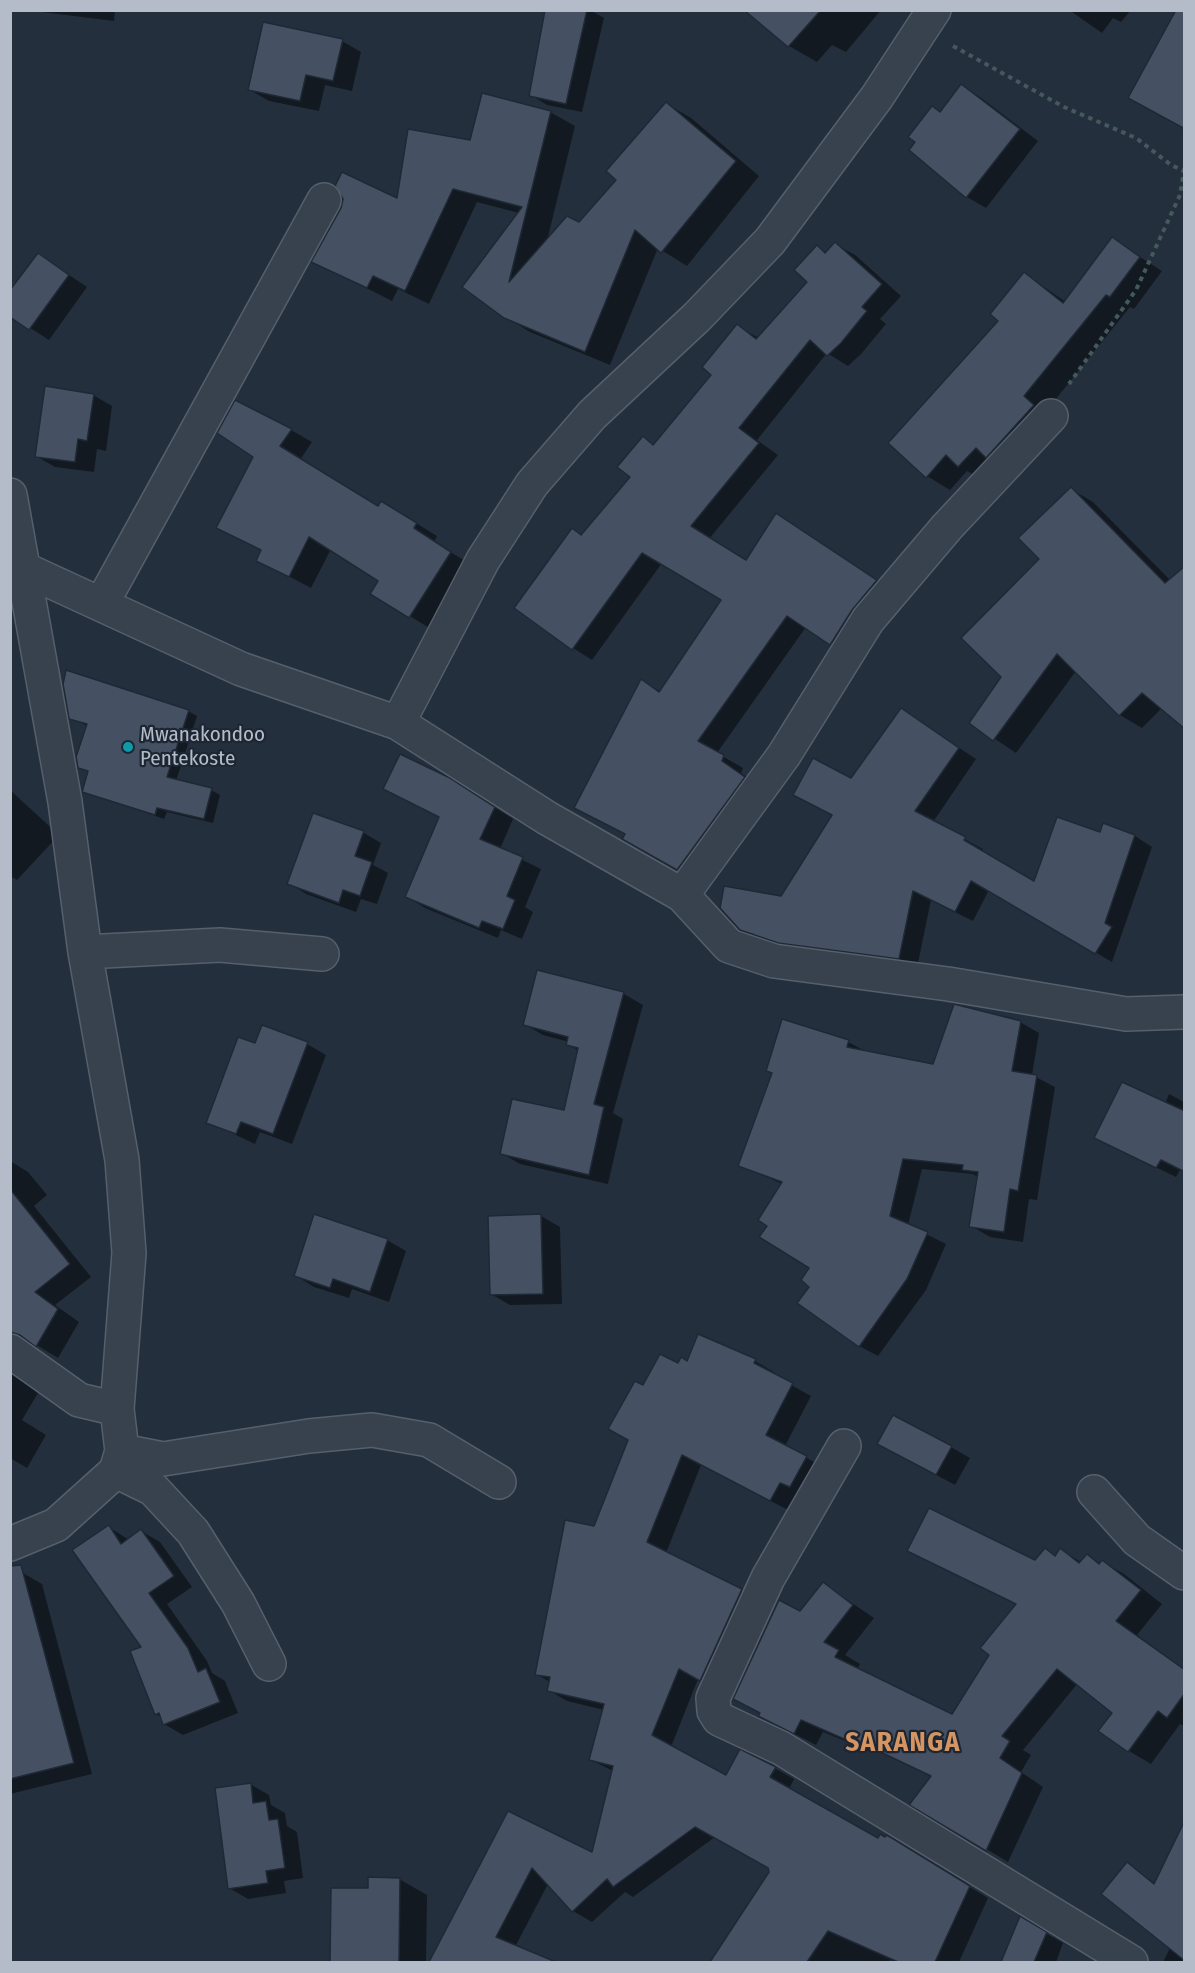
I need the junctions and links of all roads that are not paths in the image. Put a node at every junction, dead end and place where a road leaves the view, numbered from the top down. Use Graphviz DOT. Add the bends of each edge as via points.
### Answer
graph roads {
  1 [pos="928,20"];
  2 [pos="324,200"];
  3 [pos="1050,416"];
  4 [pos="10,495"];
  5 [pos="24,569"];
  6 [pos="102,603"];
  7 [pos="398,723"];
  8 [pos="682,895"];
  9 [pos="86,952"];
  10 [pos="322,954"];
  11 [pos="1185,1012"];
  12 [pos="10,1351"];
  13 [pos="117,1409"];
  14 [pos="844,1446"];
  15 [pos="119,1461"];
  16 [pos="499,1482"];
  17 [pos="1094,1492"];
  18 [pos="10,1544"];
  19 [pos="1185,1573"];
  20 [pos="269,1664"];
  21 [pos="1131,1962"];
  1 -- 7 [label="street" via="770,242 592,415 532,484 483,560"];
  2 -- 6 [label="street"];
  3 -- 8 [label="street" via="868,620 784,755"];
  4 -- 5 [label="street"];
  5 -- 6 [label="street"];
  5 -- 9 [label="street" via="65,802"];
  6 -- 7 [label="street" via="241,669"];
  7 -- 8 [label="street" via="547,818"];
  8 -- 11 [label="street" via="729,946 774,961 948,984 1126,1014"];
  9 -- 10 [label="street" via="220,945"];
  9 -- 13 [label="street" via="122,1160 128,1242"];
  12 -- 13 [label="street" via="79,1400"];
  13 -- 15 [label="street"];
  14 -- 21 [label="street" via="768,1578 713,1698 714,1711 719,1719 781,1748 876,1804"];
  15 -- 16 [label="street" via="163,1459 372,1430 429,1440"];
  15 -- 18 [label="street" via="56,1525"];
  15 -- 20 [label="street" via="153,1489 193,1532 238,1603"];
  17 -- 19 [label="street" via="1137,1540"];
}
